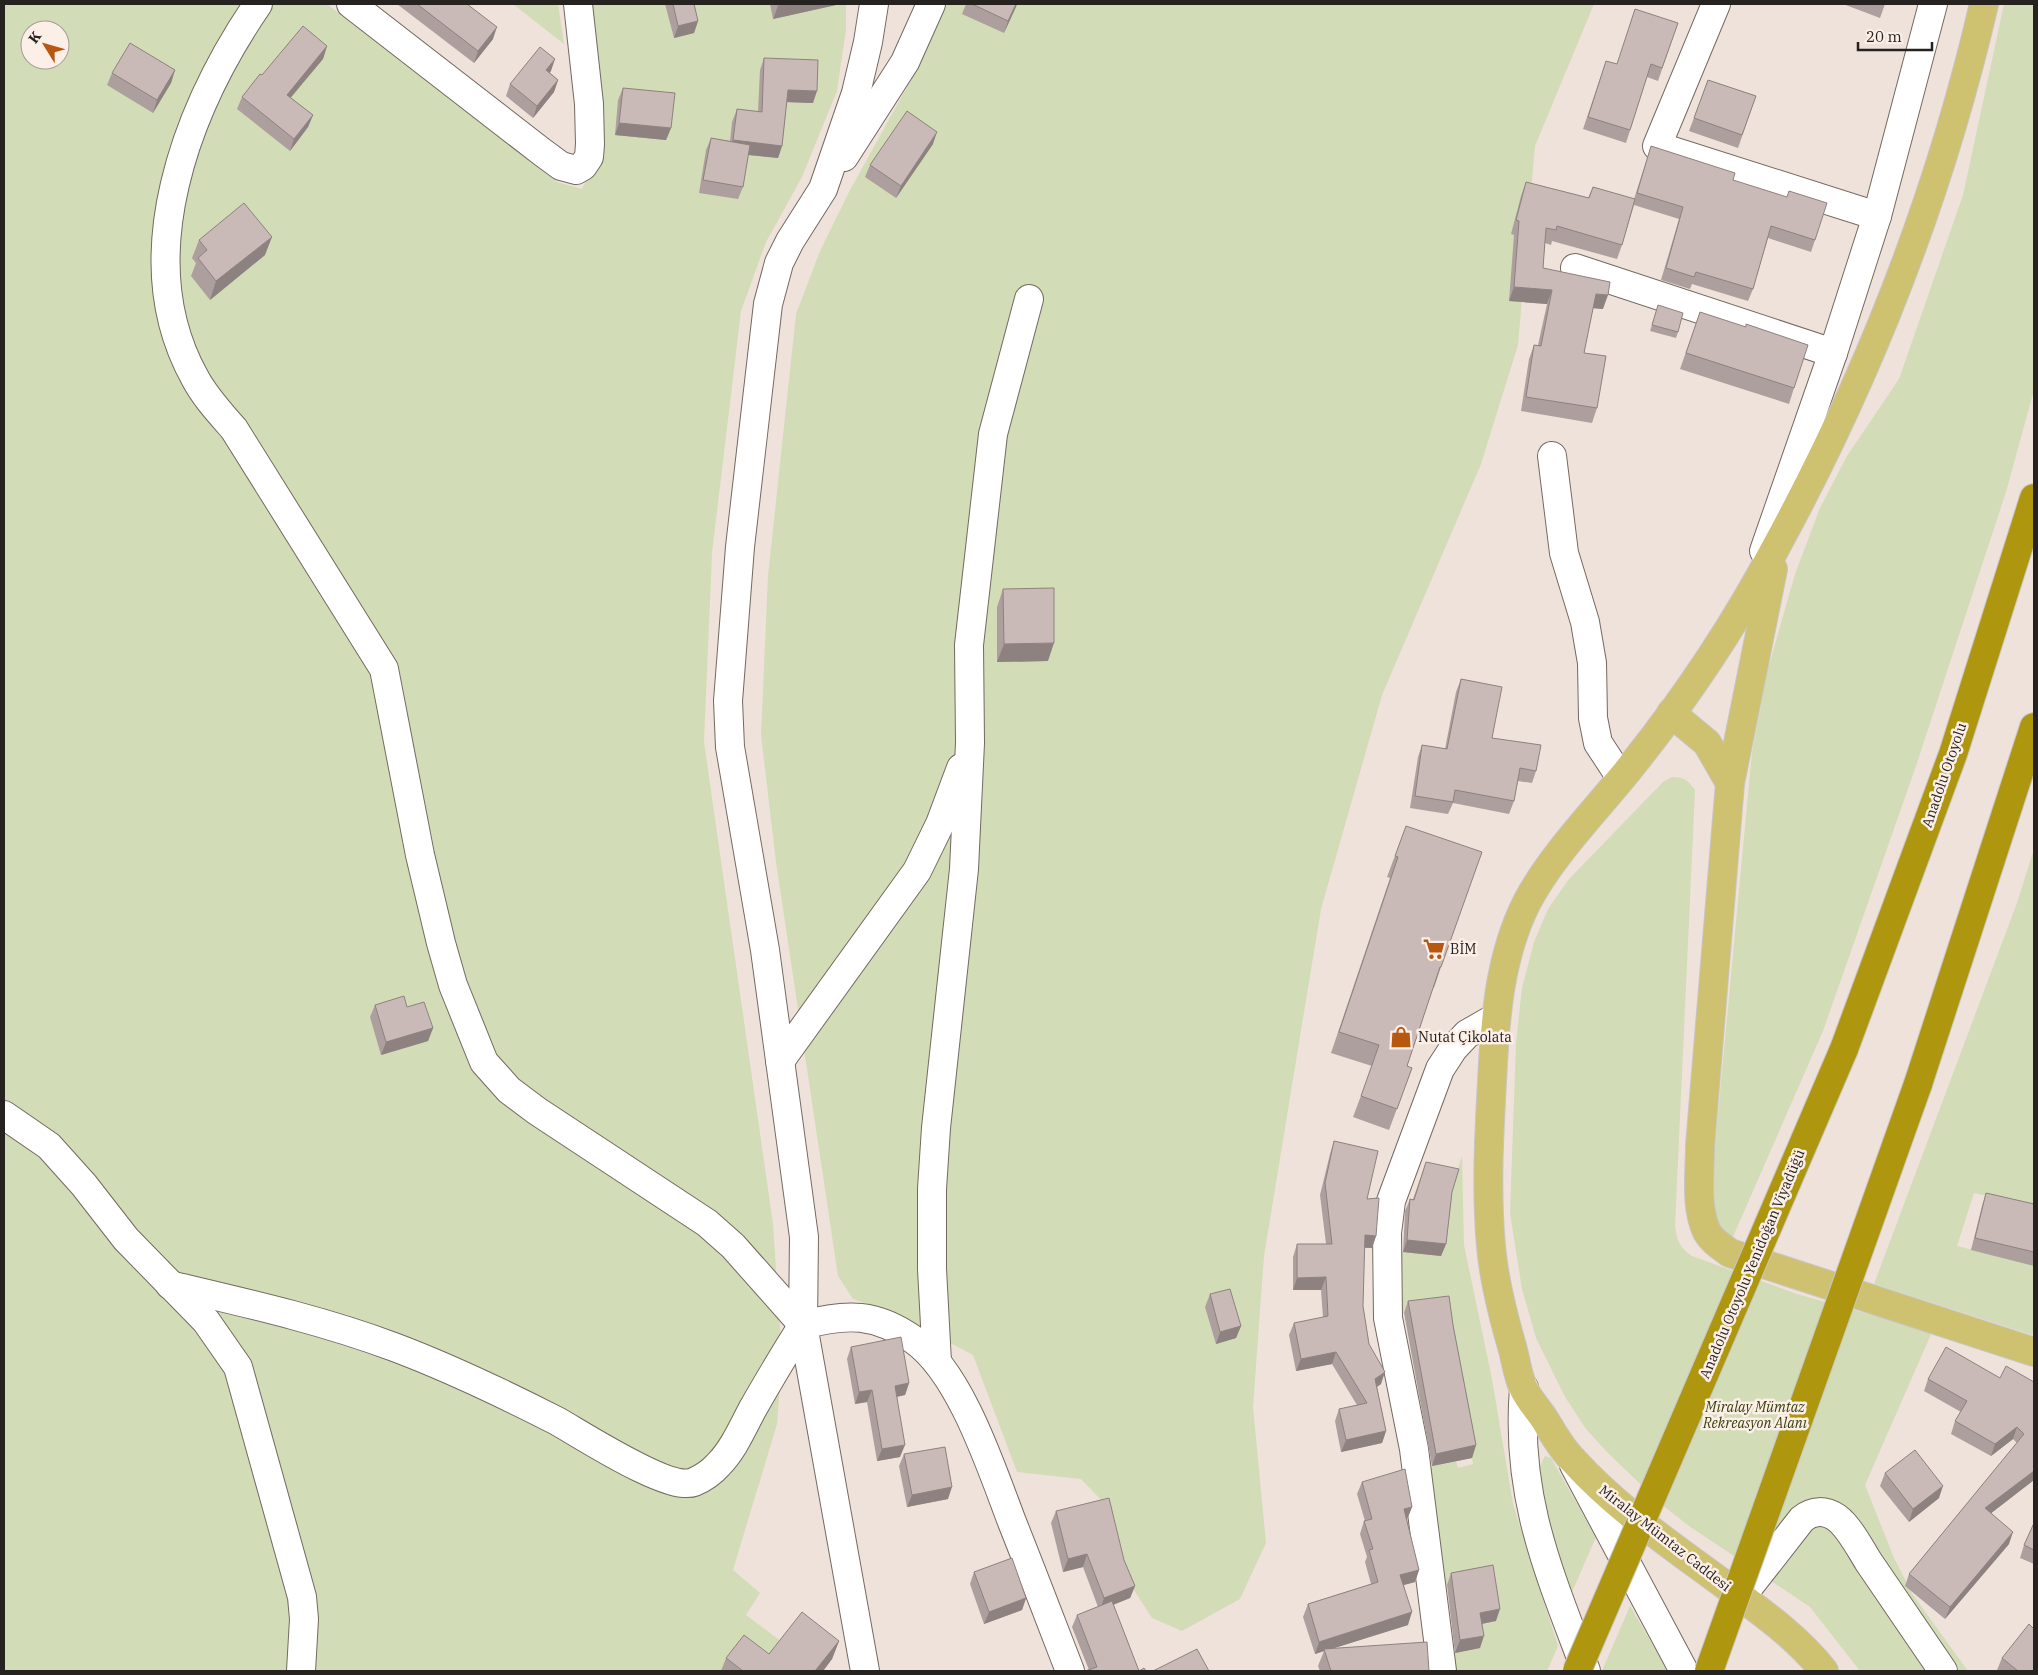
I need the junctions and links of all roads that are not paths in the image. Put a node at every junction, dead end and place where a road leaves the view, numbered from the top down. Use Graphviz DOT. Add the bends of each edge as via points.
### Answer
graph roads {
  1 [pos="258,4"];
  2 [pos="351,4"];
  3 [pos="578,4"];
  4 [pos="874,4"];
  5 [pos="931,4"];
  6 [pos="1716,4"];
  7 [pos="1933,4"];
  8 [pos="1984,5"];
  9 [pos="823,189"];
  10 [pos="1877,216"];
  11 [pos="1576,268"];
  12 [pos="1029,299"];
  13 [pos="1833,353"];
  14 [pos="1552,456"];
  15 [pos="2034,498"];
  16 [pos="1779,543"];
  17 [pos="1748,598"];
  18 [pos="1671,713"];
  19 [pos="2034,726"];
  20 [pos="970,742"];
  21 [pos="1621,778"];
  22 [pos="1730,782"];
  23 [pos="1495,1018"];
  24 [pos="1844,1049"];
  25 [pos="780,1061"];
  26 [pos="4,1116"];
  27 [pos="170,1286"];
  28 [pos="803,1326"];
  29 [pos="2034,1352"];
  30 [pos="937,1362"];
  31 [pos="1524,1388"];
  32 [pos="1569,1456"];
  33 [pos="1741,1597"];
  34 [pos="301,1671"];
  35 [pos="865,1671"];
  36 [pos="1070,1671"];
  37 [pos="1442,1671"];
  38 [pos="1577,1671"];
  39 [pos="1586,1671"];
  40 [pos="1684,1671"];
  41 [pos="1709,1671"];
  42 [pos="1824,1671"];
  43 [pos="1943,1671"];
  1 -- 28 [label="street" via="212,80 190,136 168,220 166,290 172,321 184,353 195,378 234,429 384,669 420,856 441,942 453,985 484,1062 509,1090 537,1111 707,1223 733,1246"];
  2 -- 3 [label="street" via="542,152 561,166 576,170 589,157 590,144"];
  4 -- 9 [label="street" via="856,93"];
  5 -- 9 [label="street" via="905,62"];
  6 -- 10 [label="street" via="1657,146"];
  7 -- 10 [label="street"];
  8 -- 16 [label="main road" via="1952,129 1905,271 1842,419"];
  9 -- 25 [label="street" via="779,263 768,304 730,658 730,746 765,950"];
  10 -- 13 [label="street"];
  11 -- 13 [label="street"];
  12 -- 20 [label="street" via="993,434 969,646"];
  13 -- 17 [label="street"];
  14 -- 21 [label="street" via="1564,552 1585,622 1592,663 1592,718 1598,743"];
  15 -- 24 [label="highway, Anadolu Otoyolu" via="1953,754"];
  16 -- 17 [label="main road, Miralay Mümtaz Caddesi"];
  16 -- 22 [label="main road"];
  17 -- 18 [label="main road, Miralay Mümtaz Caddesi" via="1718,648"];
  18 -- 21 [label="main road, Miralay Mümtaz Caddesi"];
  18 -- 22 [label="main road" via="1707,743"];
  19 -- 41 [label="highway, bridge" via="1918,1084"];
  20 -- 25 [label="street" via="940,824 917,871"];
  20 -- 30 [label="street" via="964,869 932,1189"];
  21 -- 23 [label="main road, Miralay Mümtaz Caddesi" via="1560,854 1526,903 1501,981"];
  22 -- 29 [label="main road" via="1700,1146 1700,1199 1708,1233 1730,1253"];
  23 -- 31 [label="main road, Miralay Mümtaz Caddesi" via="1489,1124 1491,1250 1498,1294"];
  23 -- 37 [label="street" via="1467,1034 1440,1069 1391,1201 1386,1233 1388,1318 1414,1449"];
  24 -- 38 [label="highway, Anadolu Otoyolu Yenidoğan Viyadüğü, bridge"];
  25 -- 28 [label="street" via="804,1237"];
  26 -- 27 [label="street" via="49,1146 126,1239"];
  27 -- 28 [label="street" via="295,1315 394,1347 490,1388 672,1482 691,1484 706,1477 732,1448"];
  27 -- 34 [label="street" via="225,1345 247,1392 302,1598"];
  28 -- 30 [label="street" via="834,1317 862,1318 907,1336"];
  28 -- 35 [label="street"];
  30 -- 36 [label="street" via="982,1446"];
  31 -- 32 [label="main road, Miralay Mümtaz Caddesi"];
  31 -- 39 [label="street" via="1521,1447 1533,1522"];
  32 -- 33 [label="main road, Miralay Mümtaz Caddesi" via="1612,1499"];
  32 -- 40 [label="street"];
  33 -- 42 [label="main road, Miralay Mümtaz Caddesi" via="1801,1646"];
  33 -- 43 [label="street" via="1802,1519 1809,1513 1828,1513 1838,1519"];
}
